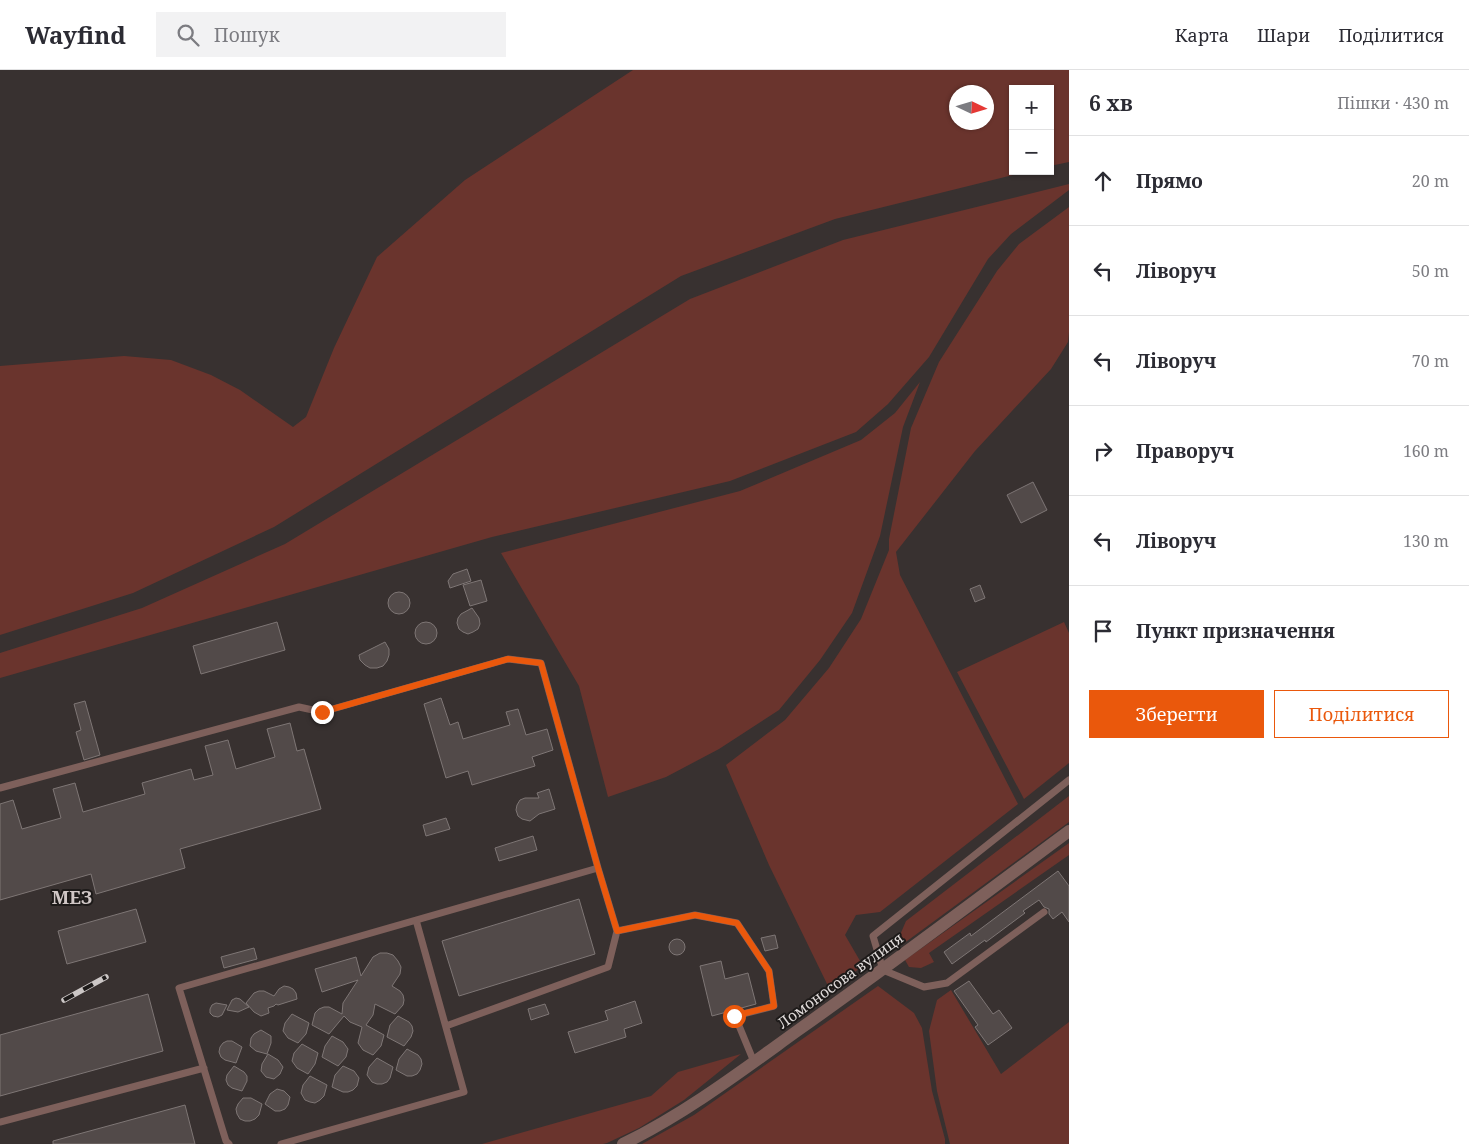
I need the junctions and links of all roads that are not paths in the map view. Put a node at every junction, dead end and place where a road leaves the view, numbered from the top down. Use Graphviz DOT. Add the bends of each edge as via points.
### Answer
graph roads {
  1 [pos="1069,780"];
  2 [pos="0,788"];
  3 [pos="1069,831"];
  4 [pos="598,868"];
  5 [pos="1044,912"];
  6 [pos="416,920"];
  7 [pos="617,931"];
  8 [pos="883,970"];
  9 [pos="446,1026"];
  10 [pos="754,1062"];
  11 [pos="204,1068"];
  12 [pos="0,1122"];
  13 [pos="230,1144"];
  14 [pos="281,1144"];
  15 [pos="623,1144"];
  1 -- 8 [label="lane" via="873,936"];
  2 -- 4 [label="lane" via="299,707 322,712 508,659 541,663"];
  3 -- 8 [label="street, Ломоносова вулиця"];
  4 -- 6 [label="lane"];
  4 -- 7 [label="lane"];
  5 -- 8 [label="lane" via="947,983 924,987"];
  6 -- 9 [label="lane"];
  6 -- 11 [label="lane" via="179,988"];
  7 -- 9 [label="lane" via="608,967"];
  7 -- 10 [label="lane" via="695,915 737,923 769,971 774,1006 734,1016"];
  8 -- 10 [label="street, Ломоносова вулиця"];
  9 -- 14 [label="lane" via="464,1092"];
  10 -- 15 [label="street, Ломоносова вулиця" via="692,1106"];
  11 -- 12 [label="lane"];
  11 -- 13 [label="lane"];
}
